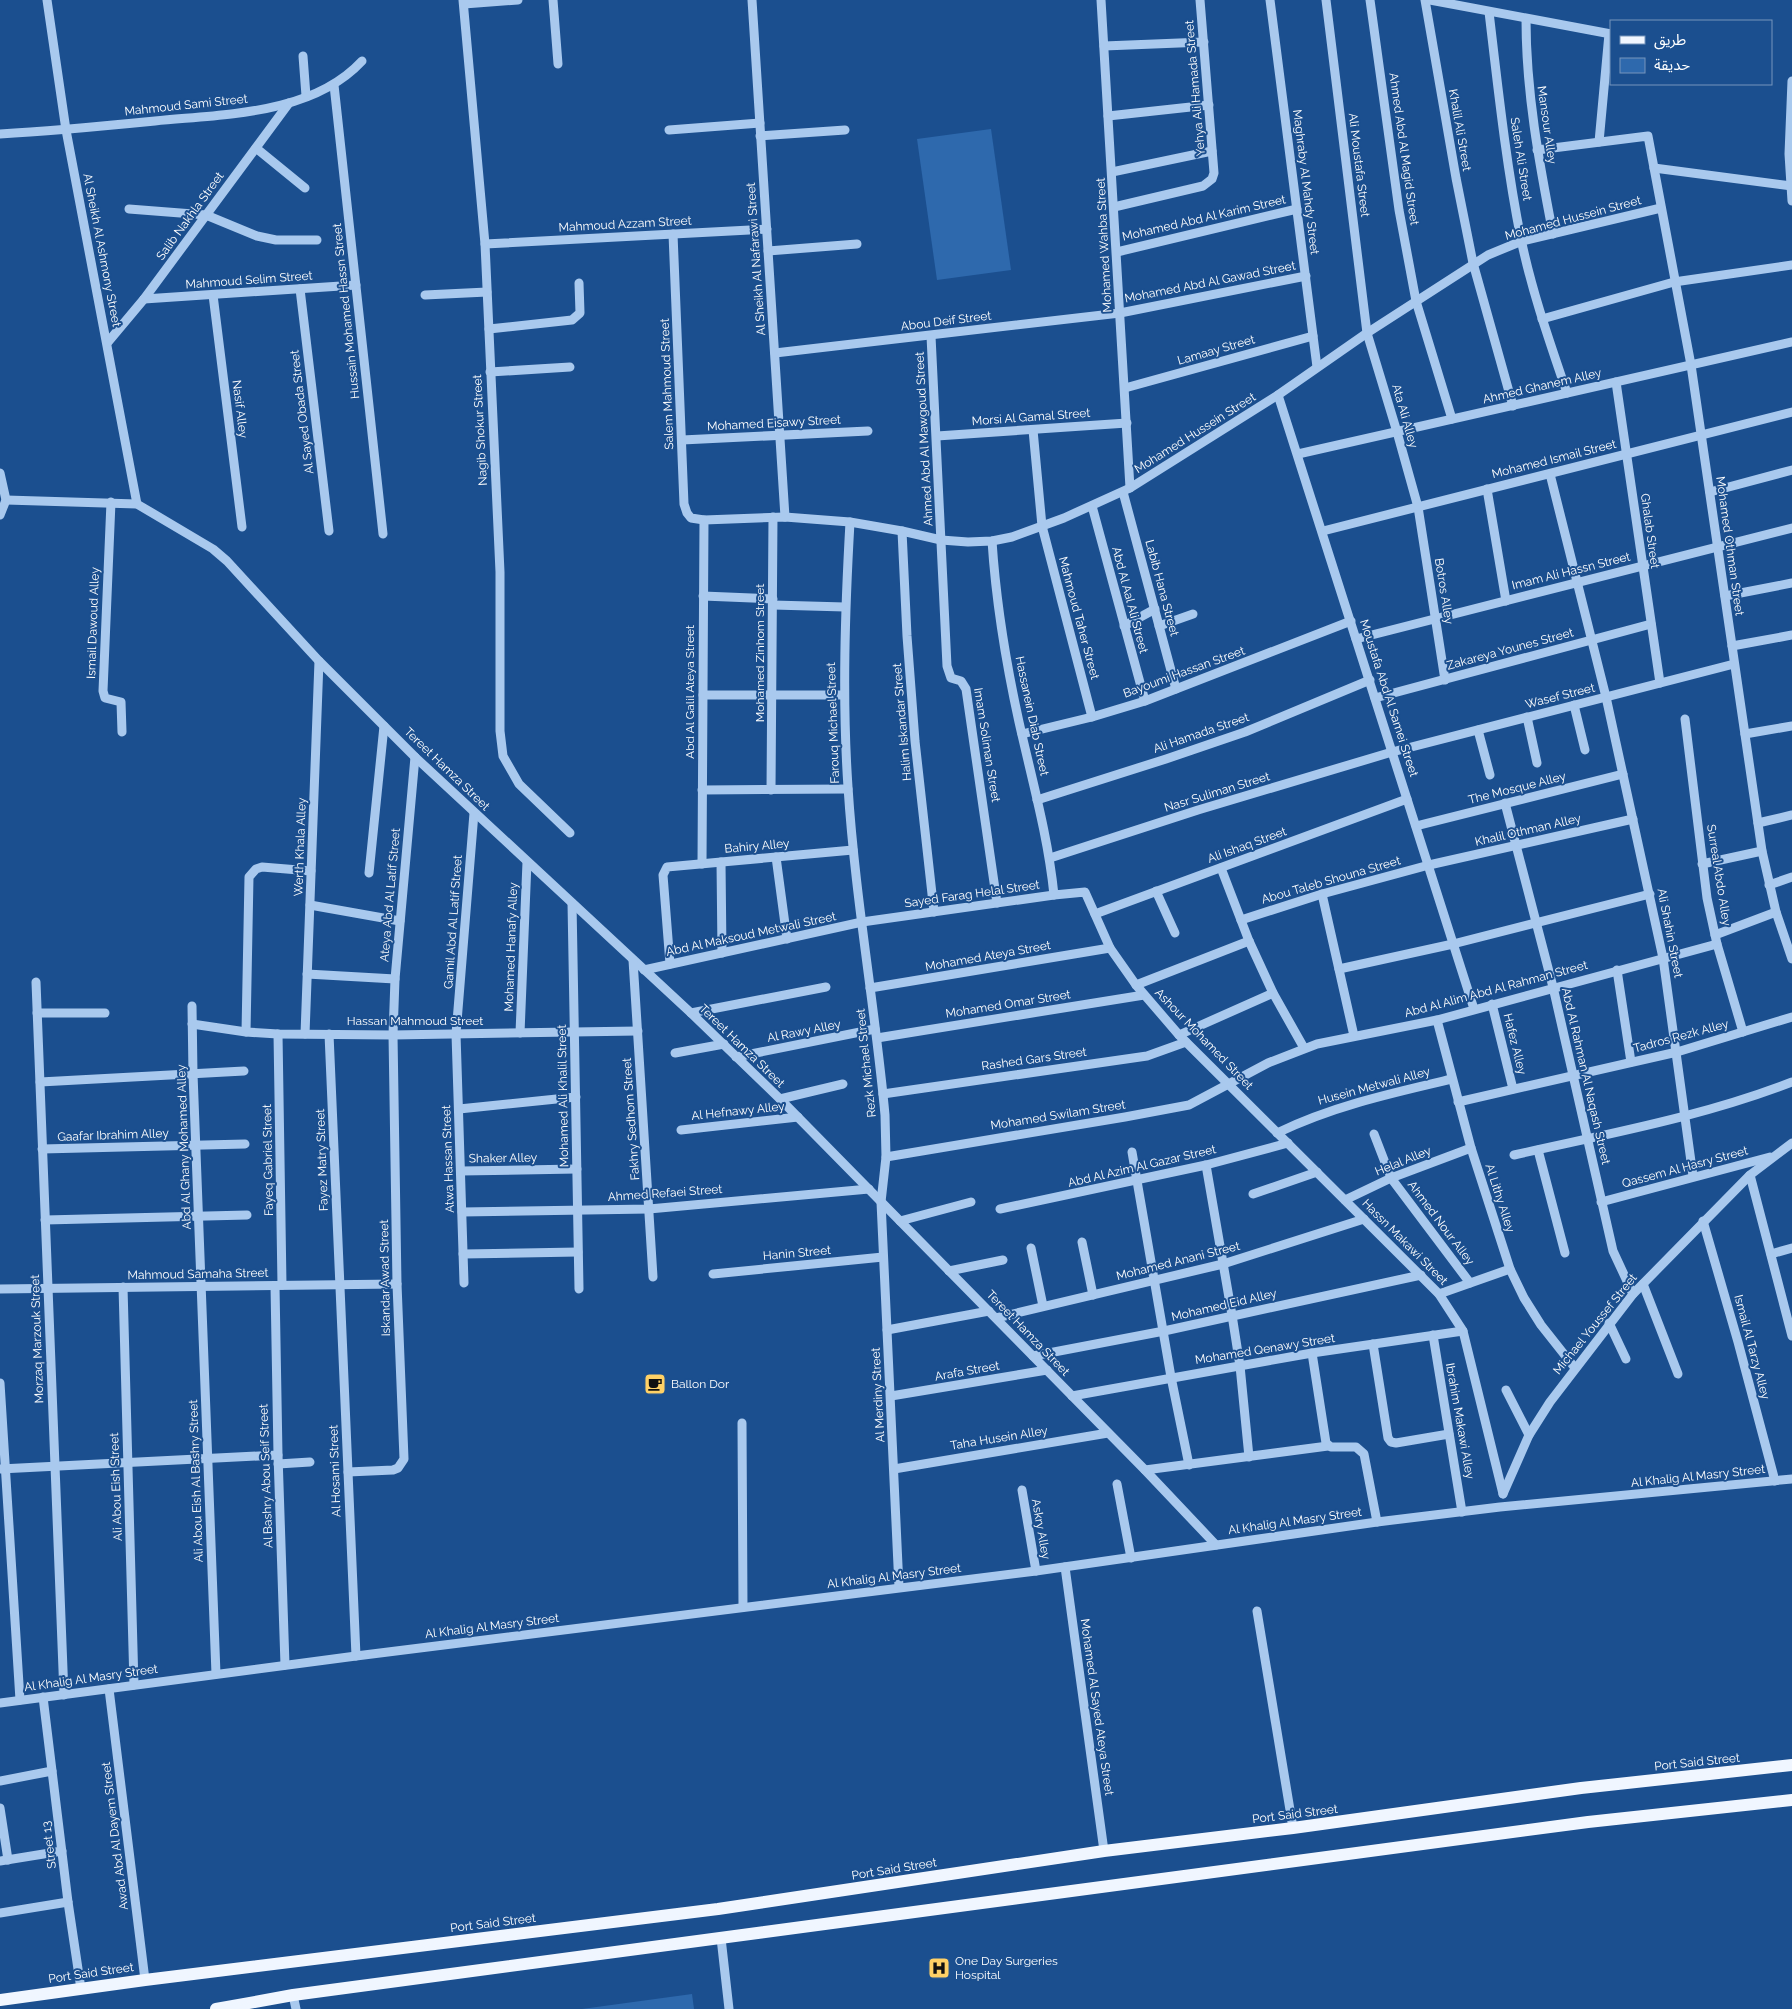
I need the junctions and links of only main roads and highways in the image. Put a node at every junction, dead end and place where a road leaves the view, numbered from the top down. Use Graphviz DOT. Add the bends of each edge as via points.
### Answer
graph roads {
  1 [pos="1792,1765"];
  2 [pos="1792,1800"];
  3 [pos="0,2000"];
  4 [pos="216,2009"];
  1 -- 3 [label="main road, Port Said Street" via="1582,1788 1104,1851 718,1910"];
  2 -- 4 [label="main road" via="1558,1826 293,1995"];
}
